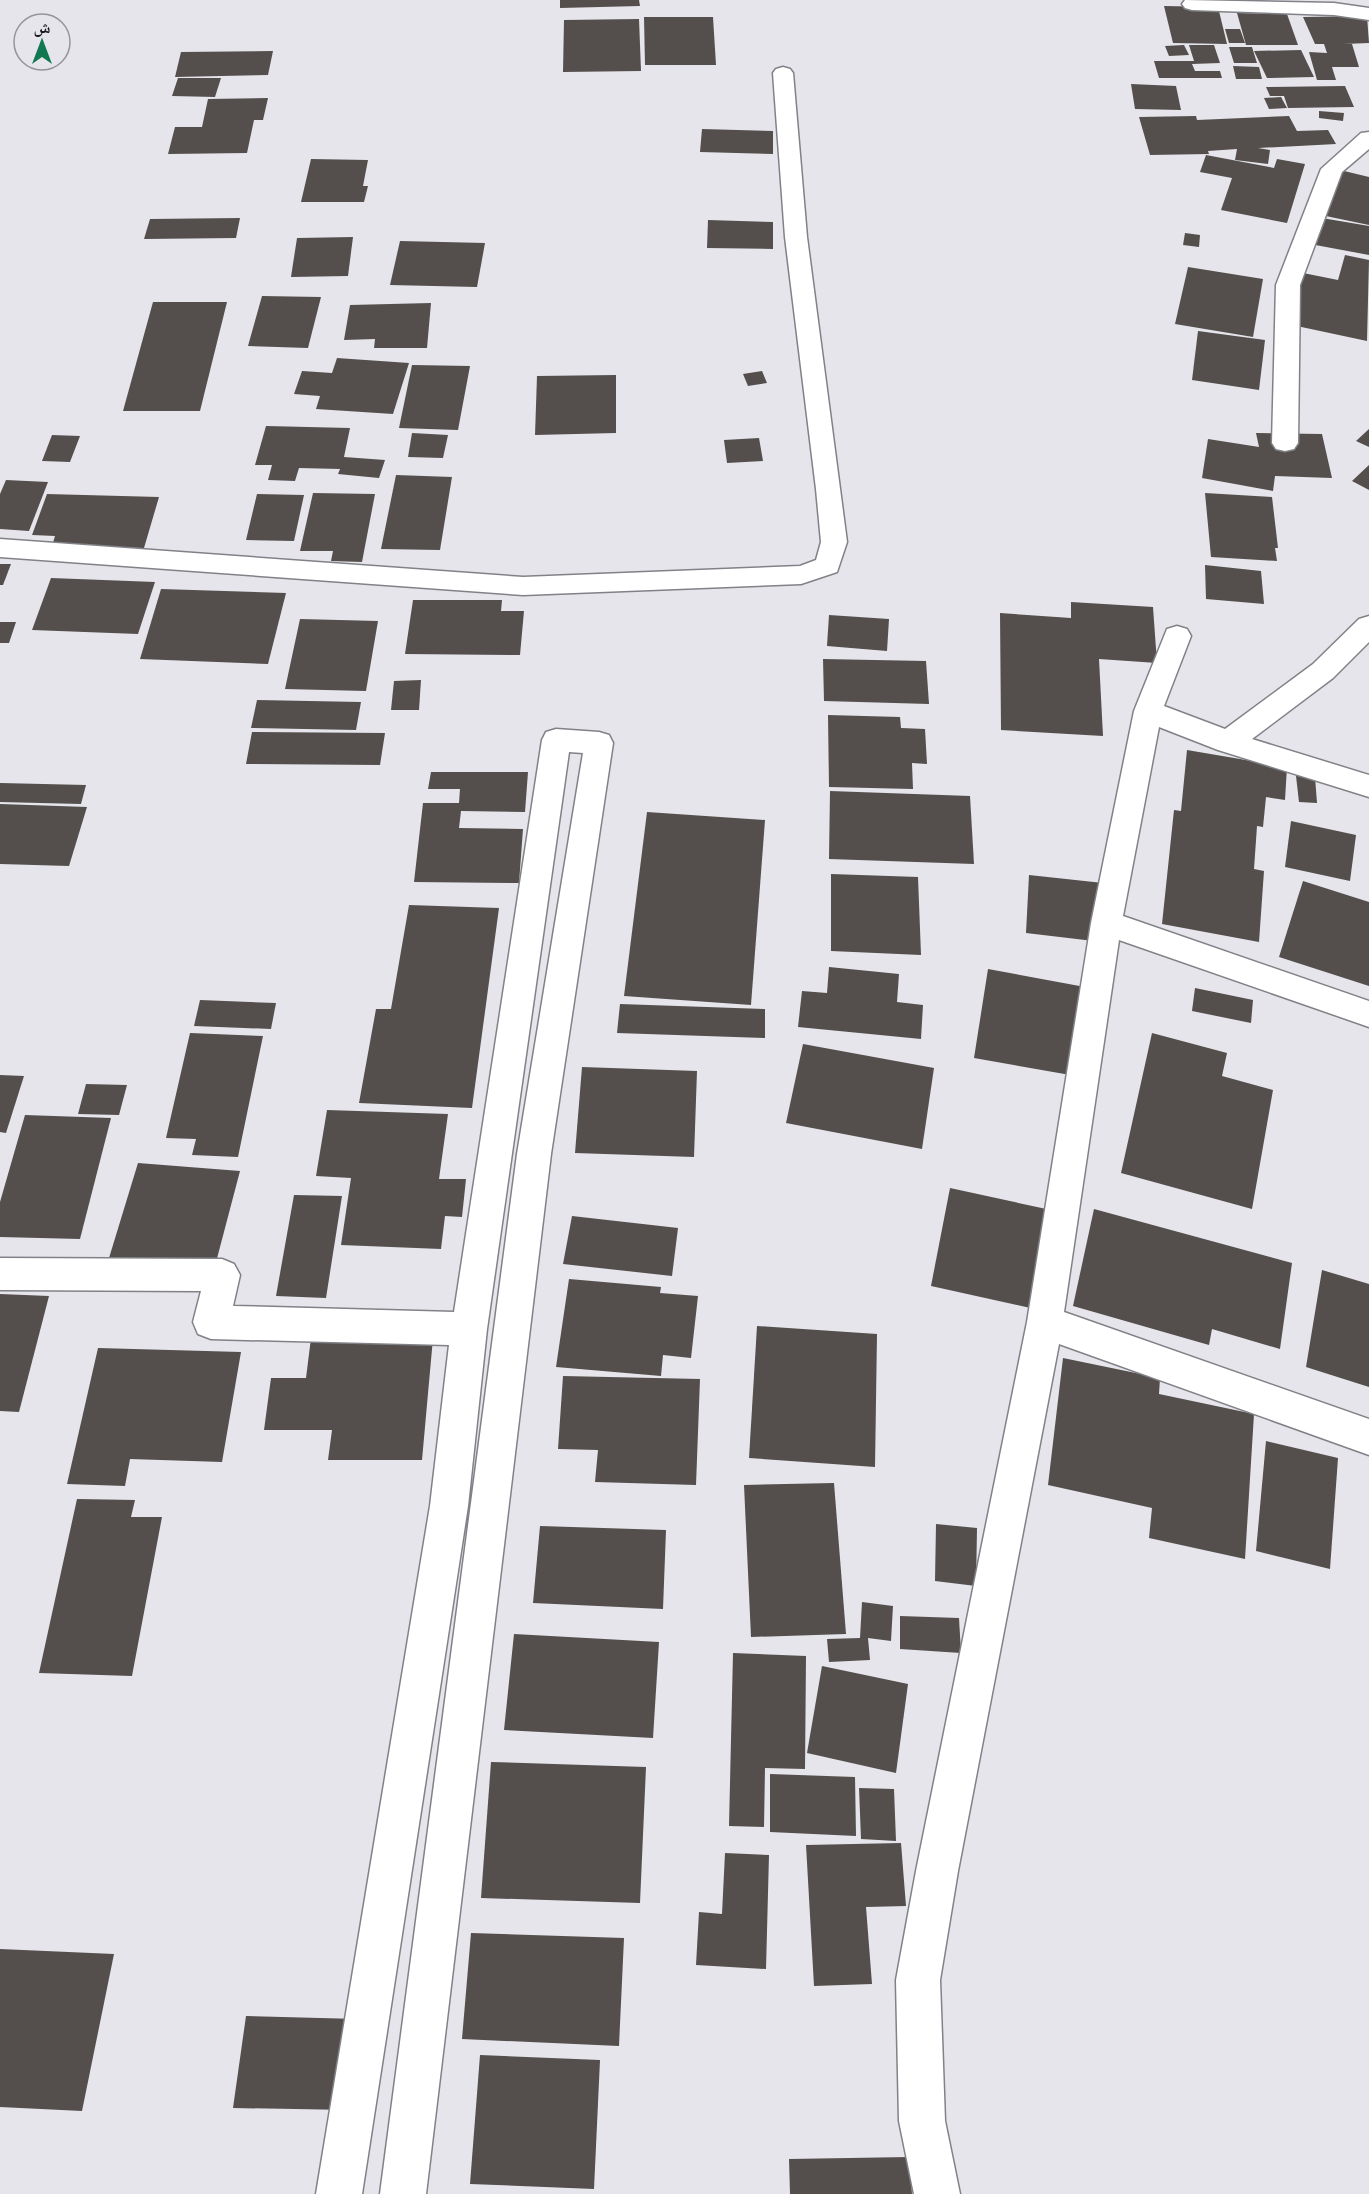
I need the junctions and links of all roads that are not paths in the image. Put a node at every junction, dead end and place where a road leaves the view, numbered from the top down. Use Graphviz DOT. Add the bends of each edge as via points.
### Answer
graph roads {
  1 [pos="1192,4"];
  2 [pos="1369,14"];
  3 [pos="783,73"];
  4 [pos="1369,138"];
  5 [pos="1286,443"];
  6 [pos="0,548"];
  7 [pos="1369,626"];
  8 [pos="1177,636"];
  9 [pos="1148,711"];
  10 [pos="1228,742"];
  11 [pos="1369,786"];
  12 [pos="1106,923"];
  13 [pos="1369,1014"];
  14 [pos="0,1274"];
  15 [pos="1045,1322"];
  16 [pos="469,1329"];
  17 [pos="1369,1437"];
  18 [pos="339,2194"];
  19 [pos="403,2194"];
  20 [pos="937,2194"];
  1 -- 2 [label="street" via="1334,9"];
  3 -- 6 [label="street" via="796,237 830,489 834,542 828,566 801,575 523,586"];
  4 -- 5 [label="street" via="1332,169 1288,285"];
  7 -- 10 [label="street" via="1323,671"];
  8 -- 9 [label="street"];
  9 -- 10 [label="street"];
  9 -- 12 [label="street"];
  10 -- 11 [label="street"];
  12 -- 13 [label="street"];
  12 -- 15 [label="street"];
  14 -- 16 [label="street" via="222,1275 211,1322"];
  15 -- 17 [label="street"];
  15 -- 20 [label="street" via="918,1980 922,2121"];
  16 -- 18 [label="street" via="449,1506"];
  16 -- 19 [label="street" via="555,740 599,743 534,1154"];
}
